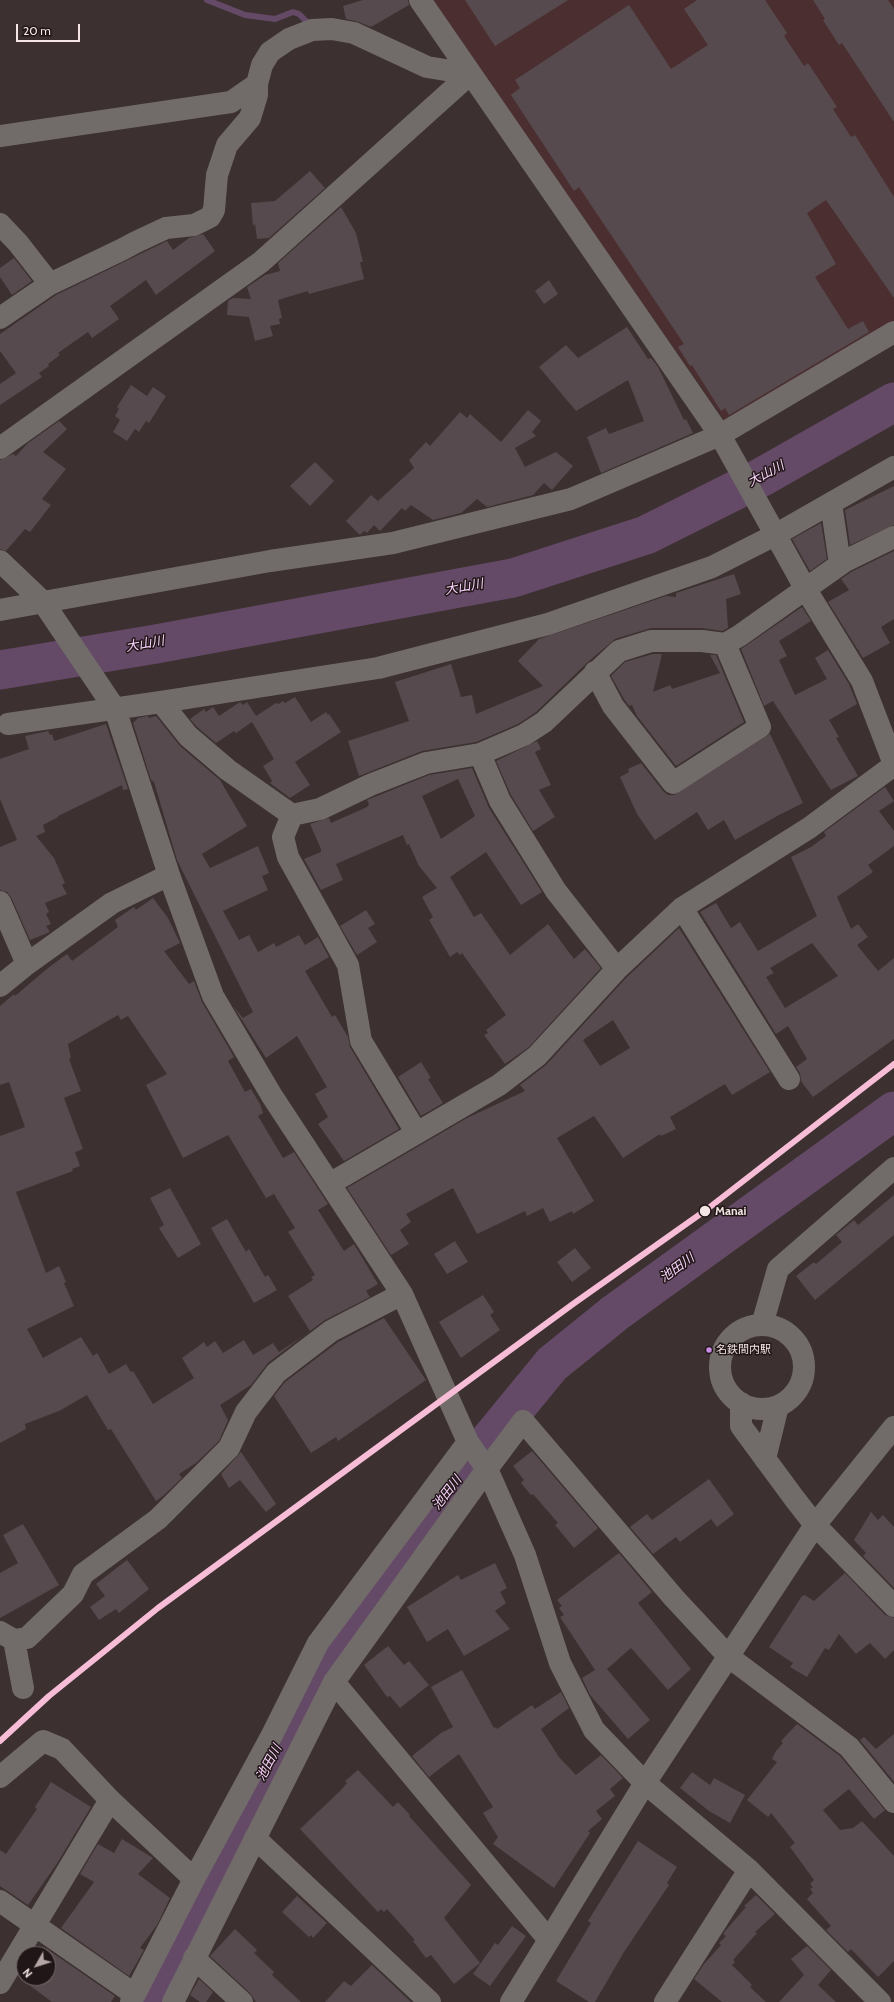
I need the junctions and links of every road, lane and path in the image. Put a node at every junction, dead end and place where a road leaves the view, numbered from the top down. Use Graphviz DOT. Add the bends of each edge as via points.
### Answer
graph roads {
  1 [pos="420,0"];
  2 [pos="470,74"];
  3 [pos="257,84"];
  4 [pos="0,136"];
  5 [pos="0,224"];
  6 [pos="50,284"];
  7 [pos="0,318"];
  8 [pos="894,332"];
  9 [pos="724,443"];
  10 [pos="0,448"];
  11 [pos="894,467"];
  12 [pos="831,503"];
  13 [pos="773,531"];
  14 [pos="894,537"];
  15 [pos="0,561"];
  16 [pos="840,564"];
  17 [pos="805,588"];
  18 [pos="43,603"];
  19 [pos="0,610"];
  20 [pos="725,644"];
  21 [pos="595,672"];
  22 [pos="161,702"];
  23 [pos="114,708"];
  24 [pos="8,724"];
  25 [pos="480,754"];
  26 [pos="894,765"];
  27 [pos="292,814"];
  28 [pos="169,875"];
  29 [pos="0,902"];
  30 [pos="682,908"];
  31 [pos="27,964"];
  32 [pos="617,969"];
  33 [pos="0,986"];
  34 [pos="789,1079"];
  35 [pos="416,1132"];
  36 [pos="894,1168"];
  37 [pos="331,1183"];
  38 [pos="402,1294"];
  39 [pos="762,1325"];
  40 [pos="741,1403"];
  41 [pos="778,1406"];
  42 [pos="894,1427"];
  43 [pos="469,1443"];
  44 [pos="765,1459"];
  45 [pos="486,1468"];
  46 [pos="815,1525"];
  47 [pos="894,1606"];
  48 [pos="7,1636"];
  49 [pos="729,1657"];
  50 [pos="334,1682"];
  51 [pos="23,1688"];
  52 [pos="0,1778"];
  53 [pos="645,1783"];
  54 [pos="110,1800"];
  55 [pos="894,1802"];
  56 [pos="255,1838"];
  57 [pos="749,1870"];
  58 [pos="194,1879"];
  59 [pos="0,1901"];
  60 [pos="35,1925"];
  61 [pos="549,1940"];
  62 [pos="194,1958"];
  63 [pos="0,1983"];
  64 [pos="133,1998"];
  65 [pos="173,2002"];
  66 [pos="242,2002"];
  67 [pos="430,2002"];
  68 [pos="510,2002"];
  69 [pos="666,2002"];
  70 [pos="880,2002"];
  1 -- 2 [label="street"];
  2 -- 3 [label="street" via="427,67 354,33 332,29 312,30 289,39 270,52 262,65"];
  2 -- 9 [label="street"];
  2 -- 10 [label="street" via="261,262"];
  3 -- 4 [label="street" via="231,102"];
  3 -- 6 [label="street" via="258,95 250,118 227,145 217,175 214,210 210,217 194,225 166,228"];
  5 -- 6 [label="street"];
  6 -- 7 [label="street"];
  8 -- 9 [label="street"];
  9 -- 13 [label="street"];
  9 -- 18 [label="street" via="571,499 393,543 270,562"];
  11 -- 12 [label="street"];
  12 -- 13 [label="street"];
  12 -- 16 [label="street"];
  13 -- 17 [label="street"];
  13 -- 22 [label="street" via="712,567 548,624 378,668"];
  14 -- 16 [label="street"];
  15 -- 18 [label="street"];
  16 -- 17 [label="street"];
  17 -- 20 [label="street"];
  17 -- 26 [label="street" via="862,681"];
  18 -- 19 [label="street"];
  18 -- 23 [label="street"];
  20 -- 21 [label="street" via="702,641 652,641 619,651"];
  20 -- 21 [label="street" via="760,727 673,783 613,706"];
  21 -- 25 [label="street" via="544,722 524,735"];
  22 -- 23 [label="street"];
  22 -- 27 [label="street" via="188,736 228,770"];
  23 -- 24 [label="street"];
  23 -- 28 [label="street"];
  25 -- 27 [label="street" via="426,763 370,785 320,809"];
  25 -- 32 [label="street" via="500,801 556,891"];
  26 -- 30 [label="street" via="810,828"];
  27 -- 35 [label="street" via="283,837 288,857 348,965 361,1042"];
  28 -- 31 [label="street" via="112,903"];
  28 -- 37 [label="street" via="213,996 272,1096"];
  29 -- 31 [label="street"];
  30 -- 32 [label="street"];
  30 -- 34 [label="street"];
  31 -- 33 [label="street"];
  32 -- 35 [label="street" via="537,1056 499,1085"];
  35 -- 37 [label="street"];
  36 -- 39 [label="street" via="778,1269"];
  37 -- 38 [label="street"];
  38 -- 43 [label="street"];
  38 -- 48 [label="street" via="331,1332 276,1373 246,1412 229,1448 158,1519 83,1574 73,1594 27,1638"];
  39 -- 40 [label="street" via="749,1327 737,1334 728,1343 722,1356 720,1369 724,1382 731,1394"];
  39 -- 41 [label="street" via="777,1328 789,1335 804,1359 804,1374 799,1387 790,1398"];
  40 -- 41 [label="street" via="753,1408 766,1409"];
  40 -- 44 [label="street" via="741,1426"];
  41 -- 44 [label="street"];
  42 -- 46 [label="street"];
  43 -- 45 [label="street"];
  43 -- 58 [label="street" via="318,1644"];
  44 -- 46 [label="street"];
  45 -- 49 [label="street" via="523,1421 674,1598"];
  45 -- 50 [label="street"];
  45 -- 53 [label="street" via="525,1555 560,1664 594,1730"];
  46 -- 47 [label="street"];
  46 -- 49 [label="street"];
  48 -- 51 [label="street"];
  49 -- 53 [label="street"];
  49 -- 55 [label="street" via="849,1747"];
  50 -- 56 [label="street"];
  50 -- 61 [label="street"];
  52 -- 54 [label="street" via="43,1741 62,1749"];
  53 -- 57 [label="street"];
  53 -- 61 [label="street"];
  54 -- 58 [label="street"];
  54 -- 60 [label="street"];
  56 -- 62 [label="street"];
  56 -- 67 [label="street"];
  57 -- 69 [label="street"];
  57 -- 70 [label="street"];
  58 -- 64 [label="street"];
  59 -- 60 [label="street"];
  60 -- 63 [label="street"];
  60 -- 64 [label="street"];
  61 -- 68 [label="street"];
  62 -- 65 [label="street"];
  62 -- 66 [label="street"];
}
